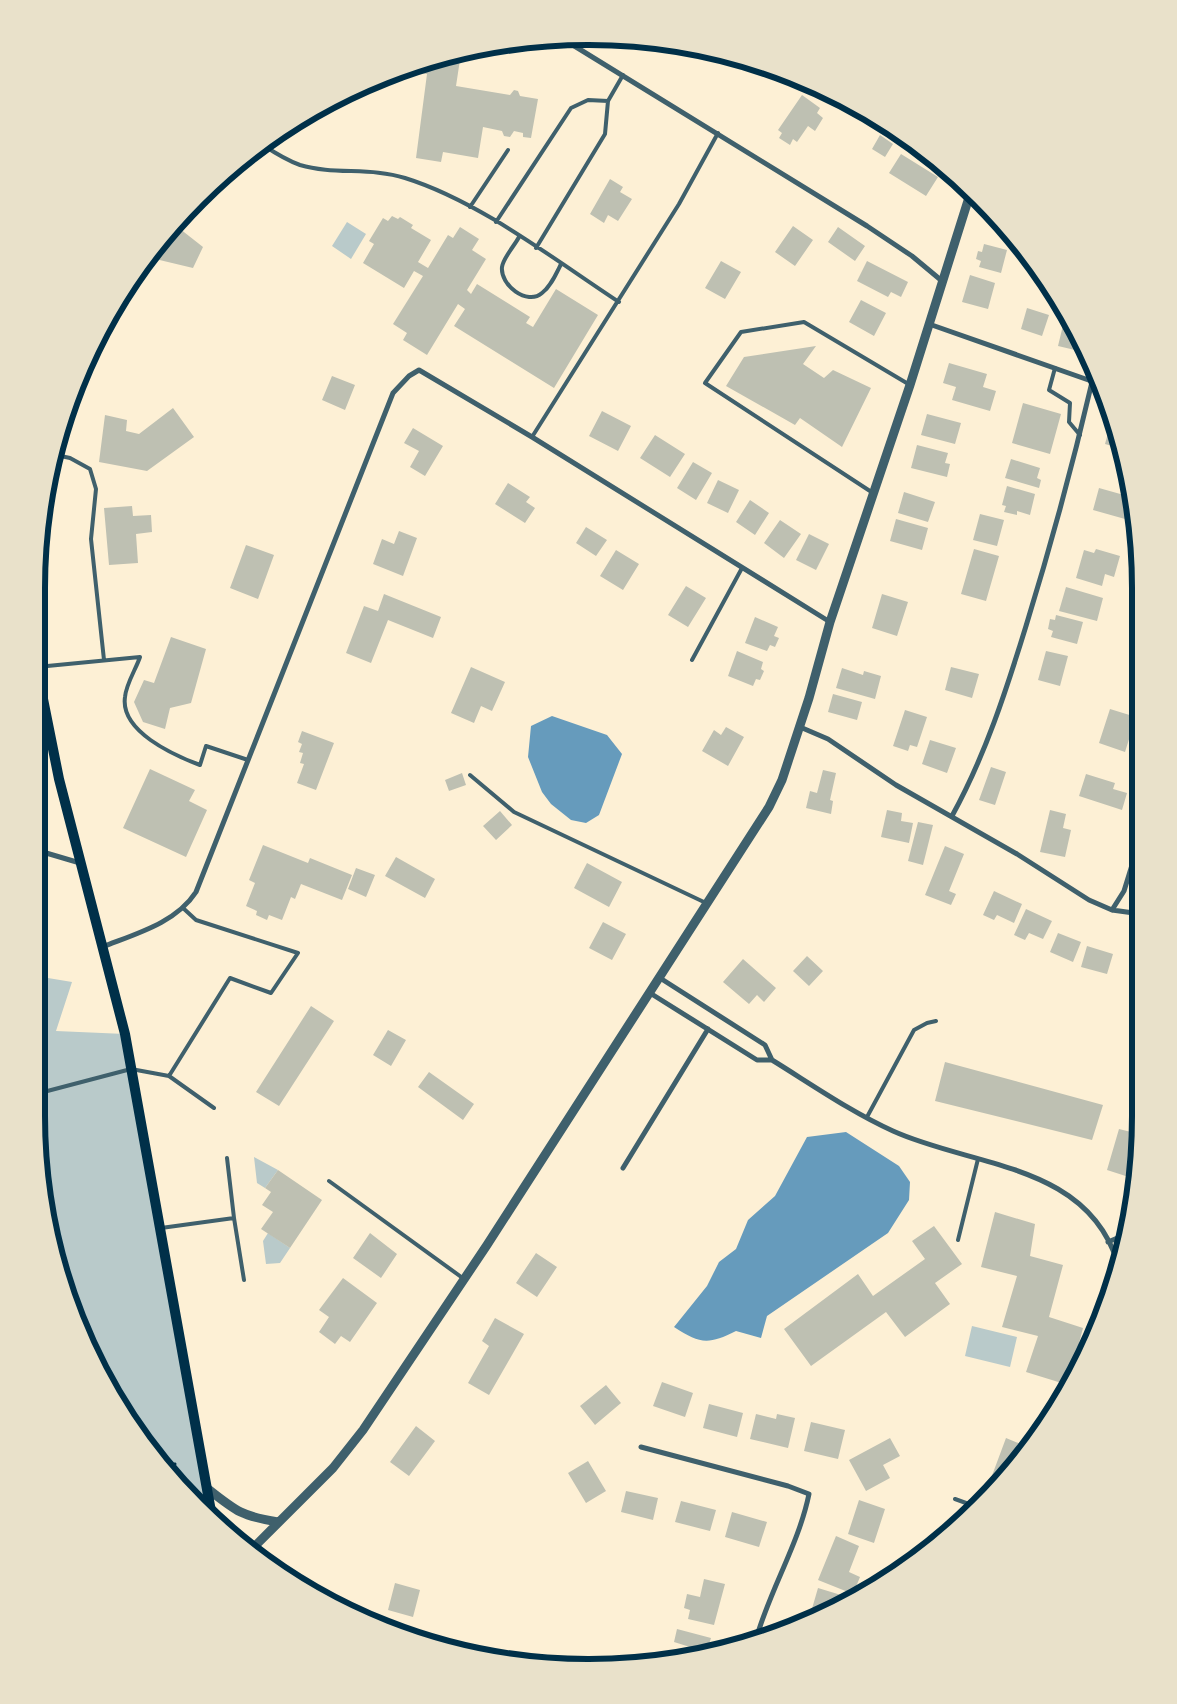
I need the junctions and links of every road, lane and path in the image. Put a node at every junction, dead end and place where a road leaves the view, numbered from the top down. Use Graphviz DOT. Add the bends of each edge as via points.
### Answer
graph roads {
  1 [pos="574,45"];
  2 [pos="623,75"];
  3 [pos="608,101"];
  4 [pos="718,133"];
  5 [pos="270,149"];
  6 [pos="508,150"];
  7 [pos="968,199"];
  8 [pos="470,207"];
  9 [pos="496,222"];
  10 [pos="519,237"];
  11 [pos="536,248"];
  12 [pos="561,264"];
  13 [pos="942,280"];
  14 [pos="619,302"];
  15 [pos="929,324"];
  16 [pos="1055,368"];
  17 [pos="1091,381"];
  18 [pos="910,385"];
  19 [pos="1093,388"];
  20 [pos="1080,435"];
  21 [pos="532,437"];
  22 [pos="62,456"];
  23 [pos="873,493"];
  24 [pos="742,568"];
  25 [pos="830,622"];
  26 [pos="104,660"];
  27 [pos="692,660"];
  28 [pos="45,664"];
  29 [pos="45,710"];
  30 [pos="800,727"];
  31 [pos="248,760"];
  32 [pos="470,775"];
  33 [pos="952,816"];
  34 [pos="45,853"];
  35 [pos="80,863"];
  36 [pos="1132,865"];
  37 [pos="708,904"];
  38 [pos="183,908"];
  39 [pos="1112,910"];
  40 [pos="1132,913"];
  41 [pos="102,947"];
  42 [pos="660,978"];
  43 [pos="650,992"];
  44 [pos="936,1021"];
  45 [pos="708,1029"];
  46 [pos="772,1060"];
  47 [pos="131,1069"];
  48 [pos="169,1076"];
  49 [pos="45,1092"];
  50 [pos="214,1108"];
  51 [pos="867,1117"];
  52 [pos="227,1158"];
  53 [pos="978,1159"];
  54 [pos="623,1168"];
  55 [pos="329,1181"];
  56 [pos="234,1218"];
  57 [pos="161,1228"];
  58 [pos="1118,1238"];
  59 [pos="958,1240"];
  60 [pos="1108,1242"];
  61 [pos="1114,1254"];
  62 [pos="464,1279"];
  63 [pos="244,1280"];
  64 [pos="641,1447"];
  65 [pos="208,1489"];
  66 [pos="955,1499"];
  67 [pos="969,1504"];
  68 [pos="210,1506"];
  69 [pos="278,1522"];
  70 [pos="256,1545"];
  71 [pos="759,1631"];
  1 -- 2 [label="street"];
  2 -- 3 [label="lane"];
  2 -- 4 [label="street"];
  3 -- 9 [label="lane" via="588,100 572,108"];
  3 -- 11 [label="lane" via="605,134"];
  4 -- 13 [label="street" via="867,226"];
  4 -- 14 [label="lane"];
  5 -- 8 [label="lane" via="284,158 314,168 386,173 404,178 429,186"];
  6 -- 8 [label="lane"];
  7 -- 13 [label="street"];
  8 -- 9 [label="lane"];
  9 -- 10 [label="lane"];
  10 -- 11 [label="lane"];
  10 -- 12 [label="lane" via="502,266 504,280 514,292 533,297 542,294"];
  11 -- 12 [label="lane"];
  12 -- 14 [label="lane"];
  13 -- 15 [label="street"];
  14 -- 21 [label="lane"];
  15 -- 16 [label="street"];
  15 -- 18 [label="street"];
  16 -- 17 [label="street"];
  16 -- 20 [label="lane" via="1048,390 1070,402 1068,422"];
  18 -- 23 [label="street"];
  18 -- 23 [label="lane" via="804,322 741,332 705,383"];
  19 -- 20 [label="street"];
  20 -- 33 [label="street" via="1016,657 977,766"];
  21 -- 24 [label="street"];
  21 -- 31 [label="street" via="419,370 398,386"];
  22 -- 26 [label="lane" via="90,469 96,489 91,540"];
  23 -- 25 [label="street"];
  24 -- 25 [label="street"];
  24 -- 27 [label="lane"];
  25 -- 30 [label="street"];
  26 -- 28 [label="lane"];
  26 -- 31 [label="lane" via="140,657 124,697 134,728 146,737 200,765 206,746"];
  29 -- 35 [label="main road"];
  30 -- 33 [label="street" via="828,739 896,785"];
  30 -- 37 [label="street" via="769,807"];
  31 -- 38 [label="street" via="196,892"];
  32 -- 37 [label="lane" via="514,812"];
  33 -- 39 [label="street" via="1089,900"];
  34 -- 35 [label="street"];
  35 -- 41 [label="main road"];
  36 -- 39 [label="street" via="1124,891"];
  37 -- 42 [label="street"];
  38 -- 41 [label="street" via="158,924"];
  38 -- 48 [label="lane" via="196,920 298,953 271,993 230,978"];
  39 -- 40 [label="street"];
  41 -- 47 [label="main road"];
  42 -- 43 [label="street"];
  42 -- 46 [label="street" via="765,1045"];
  43 -- 45 [label="street"];
  43 -- 62 [label="street"];
  44 -- 51 [label="lane" via="914,1030"];
  45 -- 46 [label="street" via="757,1060"];
  45 -- 54 [label="street"];
  46 -- 51 [label="street"];
  47 -- 48 [label="lane"];
  47 -- 49 [label="lane"];
  47 -- 57 [label="main road"];
  48 -- 50 [label="lane"];
  51 -- 53 [label="street" via="917,1141"];
  52 -- 56 [label="lane"];
  53 -- 59 [label="lane"];
  53 -- 60 [label="street" via="1020,1170 1057,1186 1086,1210"];
  55 -- 62 [label="lane"];
  56 -- 57 [label="lane"];
  56 -- 63 [label="lane"];
  57 -- 65 [label="main road"];
  58 -- 60 [label="street"];
  60 -- 61 [label="street"];
  62 -- 69 [label="street" via="363,1430 333,1468"];
  64 -- 71 [label="street" via="809,1494"];
  65 -- 68 [label="main road"];
  65 -- 69 [label="street" via="247,1517"];
  66 -- 67 [label="lane"];
  69 -- 70 [label="street"];
}
